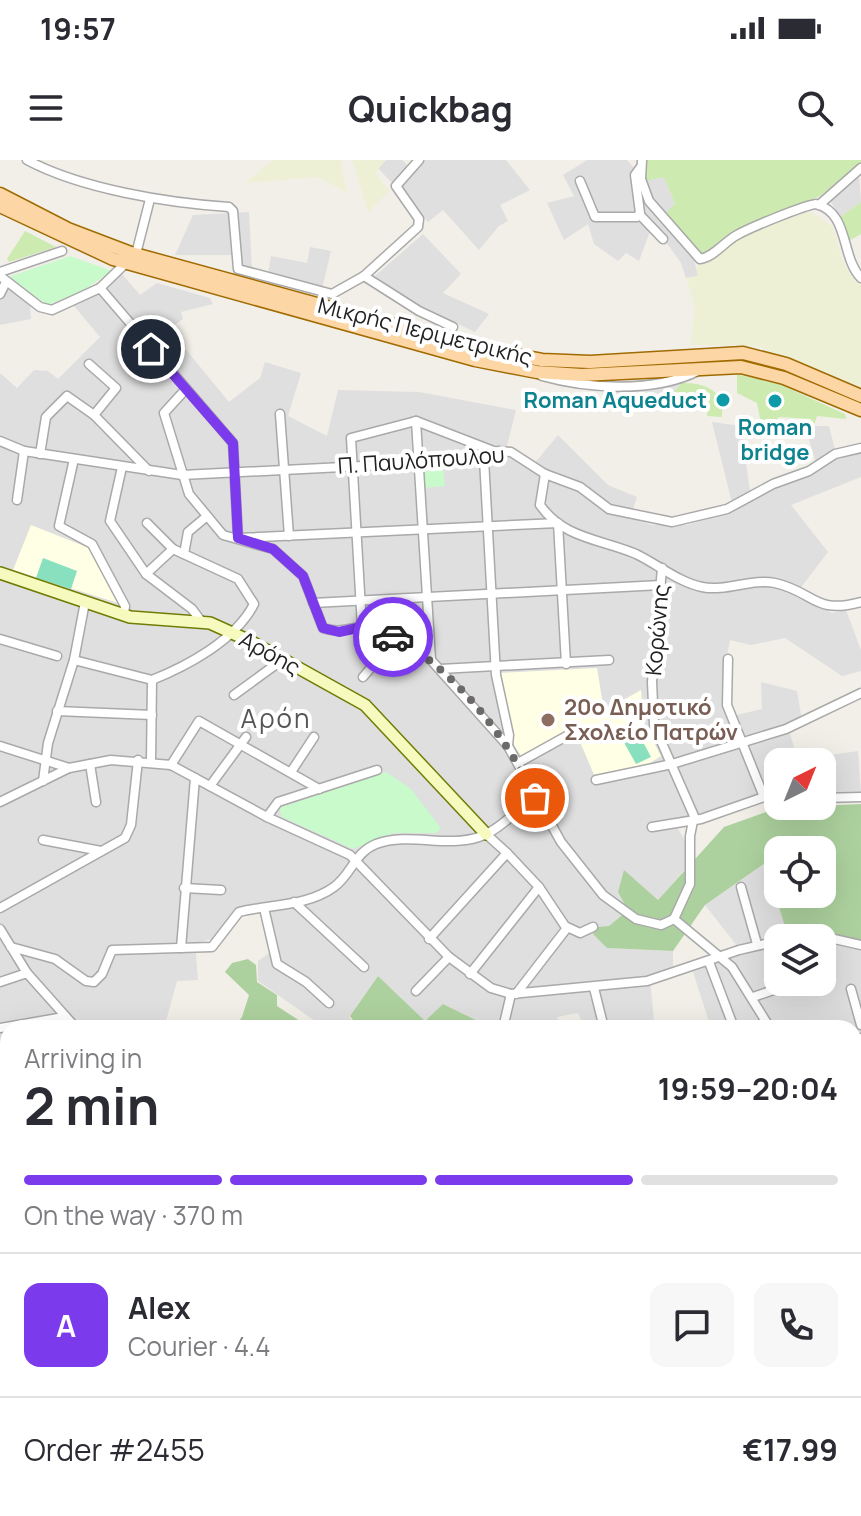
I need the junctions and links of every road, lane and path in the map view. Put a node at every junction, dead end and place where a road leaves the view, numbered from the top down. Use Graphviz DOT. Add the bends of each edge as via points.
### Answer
graph roads {
  1 [pos="27,160"];
  2 [pos="419,160"];
  3 [pos="641,164"];
  4 [pos="861,168"];
  5 [pos="580,181"];
  6 [pos="0,194"];
  7 [pos="150,199"];
  8 [pos="819,205"];
  9 [pos="0,206"];
  10 [pos="640,215"];
  11 [pos="663,239"];
  12 [pos="62,251"];
  13 [pos="131,257"];
  14 [pos="364,276"];
  15 [pos="2,277"];
  16 [pos="861,278"];
  17 [pos="100,288"];
  18 [pos="0,294"];
  19 [pos="453,327"];
  20 [pos="89,364"];
  21 [pos="185,390"];
  22 [pos="861,396"];
  23 [pos="861,410"];
  24 [pos="280,414"];
  25 [pos="94,415"];
  26 [pos="414,421"];
  27 [pos="0,441"];
  28 [pos="861,448"];
  29 [pos="24,451"];
  30 [pos="496,452"];
  31 [pos="40,454"];
  32 [pos="74,459"];
  33 [pos="484,459"];
  34 [pos="418,462"];
  35 [pos="353,465"];
  36 [pos="122,467"];
  37 [pos="284,469"];
  38 [pos="149,471"];
  39 [pos="236,471"];
  40 [pos="545,474"];
  41 [pos="182,475"];
  42 [pos="17,500"];
  43 [pos="206,517"];
  44 [pos="147,523"];
  45 [pos="558,523"];
  46 [pos="490,527"];
  47 [pos="423,530"];
  48 [pos="356,533"];
  49 [pos="289,536"];
  50 [pos="238,538"];
  51 [pos="173,549"];
  52 [pos="184,554"];
  53 [pos="662,568"];
  54 [pos="0,573"];
  55 [pos="146,574"];
  56 [pos="661,585"];
  57 [pos="562,592"];
  58 [pos="494,596"];
  59 [pos="428,597"];
  60 [pos="360,600"];
  61 [pos="85,602"];
  62 [pos="861,602"];
  63 [pos="313,603"];
  64 [pos="124,615"];
  65 [pos="201,621"];
  66 [pos="362,627"];
  67 [pos="231,631"];
  68 [pos="388,634"];
  69 [pos="0,639"];
  70 [pos="57,656"];
  71 [pos="728,659"];
  72 [pos="74,660"];
  73 [pos="282,660"];
  74 [pos="431,660"];
  75 [pos="609,660"];
  76 [pos="566,664"];
  77 [pos="495,668"];
  78 [pos="440,669"];
  79 [pos="363,677"];
  80 [pos="152,680"];
  81 [pos="861,693"];
  82 [pos="234,695"];
  83 [pos="57,711"];
  84 [pos="152,715"];
  85 [pos="572,733"];
  86 [pos="246,737"];
  87 [pos="314,737"];
  88 [pos="740,743"];
  89 [pos="0,746"];
  90 [pos="240,746"];
  91 [pos="508,746"];
  92 [pos="45,759"];
  93 [pos="138,760"];
  94 [pos="151,761"];
  95 [pos="518,763"];
  96 [pos="90,764"];
  97 [pos="672,764"];
  98 [pos="171,765"];
  99 [pos="69,768"];
  100 [pos="377,770"];
  101 [pos="291,772"];
  102 [pos="195,778"];
  103 [pos="596,780"];
  104 [pos="43,781"];
  105 [pos="210,786"];
  106 [pos="319,789"];
  107 [pos="764,797"];
  108 [pos="861,797"];
  109 [pos="535,798"];
  110 [pos="836,798"];
  111 [pos="0,802"];
  112 [pos="96,802"];
  113 [pos="267,817"];
  114 [pos="693,821"];
  115 [pos="652,827"];
  116 [pos="486,834"];
  117 [pos="43,840"];
  118 [pos="102,851"];
  119 [pos="507,853"];
  120 [pos="355,859"];
  121 [pos="539,887"];
  122 [pos="741,887"];
  123 [pos="184,888"];
  124 [pos="221,890"];
  125 [pos="294,902"];
  126 [pos="0,908"];
  127 [pos="264,908"];
  128 [pos="674,919"];
  129 [pos="593,927"];
  130 [pos="567,928"];
  131 [pos="0,929"];
  132 [pos="429,939"];
  133 [pos="836,939"];
  134 [pos="6,943"];
  135 [pos="764,943"];
  136 [pos="757,944"];
  137 [pos="861,945"];
  138 [pos="181,948"];
  139 [pos="449,957"];
  140 [pos="719,958"];
  141 [pos="709,962"];
  142 [pos="364,967"];
  143 [pos="27,973"];
  144 [pos="470,974"];
  145 [pos="0,982"];
  146 [pos="594,988"];
  147 [pos="851,989"];
  148 [pos="416,991"];
  149 [pos="764,993"];
  150 [pos="514,994"];
  151 [pos="753,997"];
  152 [pos="329,1003"];
  153 [pos="64,1017"];
  154 [pos="47,1020"];
  155 [pos="67,1020"];
  156 [pos="506,1020"];
  157 [pos="602,1020"];
  158 [pos="731,1020"];
  159 [pos="766,1020"];
  160 [pos="860,1020"];
  1 -- 7 [label="street"];
  2 -- 14 [label="street" via="396,186 419,224"];
  3 -- 8 [label="street" via="649,201 701,260 737,235 803,206"];
  3 -- 10 [label="street" via="635,179"];
  4 -- 8 [label="street"];
  5 -- 10 [label="street" via="595,217"];
  6 -- 13 [label="main road, Μικρής Περιμετρικής"];
  7 -- 13 [label="street"];
  7 -- 14 [label="street" via="232,210 235,265 244,272 325,294"];
  8 -- 16 [label="street" via="838,221 851,264"];
  9 -- 13 [label="main road, Μικρής Περιμετρικής" via="72,243"];
  10 -- 11 [label="street"];
  12 -- 15 [label="street"];
  13 -- 17 [label="street"];
  13 -- 22 [label="main road, Μικρής Περιμετρικής" via="509,354 603,362 743,353 786,364"];
  13 -- 23 [label="main road, Μικρής Περιμετρικής" via="438,350 523,370 605,375 734,367 762,371"];
  14 -- 19 [label="street"];
  15 -- 17 [label="street" via="50,310"];
  15 -- 18 [label="street"];
  17 -- 21 [label="street"];
  20 -- 25 [label="street" via="116,388"];
  21 -- 39 [label="street" via="233,443"];
  21 -- 41 [label="street" via="164,413"];
  24 -- 37 [label="street"];
  25 -- 31 [label="street" via="74,398 64,398 46,417"];
  25 -- 38 [label="street"];
  26 -- 30 [label="street"];
  26 -- 34 [label="street"];
  26 -- 35 [label="street" via="351,438"];
  27 -- 29 [label="street, Π. Παυλόπουλου"];
  28 -- 40 [label="street, Π. Παυλόπουλου" via="835,454 727,509 680,521 649,520 609,509 578,485"];
  29 -- 31 [label="street, Π. Παυλόπουλου"];
  29 -- 42 [label="street"];
  30 -- 33 [label="street, Π. Παυλόπουλου"];
  30 -- 40 [label="street, Π. Παυλόπουλου" via="514,454"];
  31 -- 32 [label="street, Π. Παυλόπουλου"];
  32 -- 36 [label="street, Π. Παυλόπουλου"];
  32 -- 64 [label="street" via="59,526 92,544 125,606"];
  33 -- 34 [label="street, Π. Παυλόπουλου"];
  33 -- 46 [label="street"];
  34 -- 35 [label="street, Π. Παυλόπουλου"];
  34 -- 47 [label="street"];
  35 -- 37 [label="street, Π. Παυλόπουλου"];
  35 -- 48 [label="street"];
  36 -- 38 [label="street, Π. Παυλόπουλου"];
  36 -- 55 [label="street" via="110,521"];
  37 -- 39 [label="street, Π. Παυλόπουλου"];
  37 -- 49 [label="street"];
  38 -- 41 [label="street, Π. Παυλόπουλου"];
  39 -- 41 [label="street, Π. Παυλόπουλου"];
  39 -- 50 [label="street"];
  40 -- 45 [label="street" via="540,505"];
  41 -- 43 [label="street"];
  43 -- 50 [label="street" via="223,535"];
  43 -- 52 [label="street" via="188,532"];
  44 -- 51 [label="street"];
  45 -- 46 [label="street"];
  45 -- 53 [label="street"];
  45 -- 57 [label="street"];
  46 -- 47 [label="street"];
  46 -- 58 [label="street"];
  47 -- 48 [label="street"];
  47 -- 59 [label="street"];
  48 -- 49 [label="street"];
  48 -- 60 [label="street"];
  49 -- 50 [label="street"];
  50 -- 63 [label="street" via="278,552 307,580"];
  51 -- 52 [label="street"];
  51 -- 55 [label="street"];
  52 -- 67 [label="street" via="238,579 253,599 253,608"];
  53 -- 56 [label="street, Κορώνης"];
  53 -- 62 [label="street" via="701,587 773,583 829,608"];
  54 -- 61 [label="street, Αρόης"];
  55 -- 65 [label="street"];
  56 -- 57 [label="street"];
  56 -- 97 [label="street, Κορώνης" via="652,703 656,732"];
  57 -- 58 [label="street"];
  57 -- 76 [label="street"];
  58 -- 59 [label="street"];
  58 -- 77 [label="street"];
  59 -- 60 [label="street"];
  59 -- 74 [label="street"];
  60 -- 63 [label="street"];
  60 -- 66 [label="street"];
  61 -- 64 [label="street, Αρόης"];
  61 -- 72 [label="street"];
  63 -- 66 [label="street" via="323,628 339,632"];
  64 -- 65 [label="street, Αρόης"];
  65 -- 67 [label="street, Αρόης"];
  66 -- 68 [label="street"];
  67 -- 73 [label="street, Αρόης"];
  67 -- 80 [label="street" via="190,664"];
  68 -- 74 [label="street"];
  68 -- 79 [label="street" via="381,656"];
  69 -- 70 [label="street"];
  71 -- 88 [label="street" via="726,700"];
  72 -- 80 [label="street"];
  72 -- 83 [label="street"];
  73 -- 82 [label="street"];
  73 -- 116 [label="street, Αρόης" via="365,705"];
  74 -- 78 [label="street"];
  75 -- 76 [label="street"];
  76 -- 77 [label="street"];
  77 -- 78 [label="street"];
  77 -- 91 [label="street"];
  78 -- 91 [label="street"];
  80 -- 84 [label="street"];
  81 -- 88 [label="street" via="794,727"];
  83 -- 84 [label="street"];
  83 -- 92 [label="street"];
  84 -- 94 [label="street"];
  85 -- 95 [label="street"];
  86 -- 90 [label="street"];
  87 -- 101 [label="street"];
  88 -- 97 [label="street"];
  88 -- 107 [label="street"];
  89 -- 92 [label="street"];
  90 -- 98 [label="street" via="199,721"];
  90 -- 101 [label="street"];
  90 -- 105 [label="street"];
  91 -- 95 [label="street"];
  92 -- 99 [label="street"];
  92 -- 104 [label="street"];
  93 -- 94 [label="street"];
  93 -- 96 [label="street"];
  93 -- 118 [label="street" via="129,832"];
  94 -- 98 [label="street"];
  95 -- 109 [label="street"];
  96 -- 99 [label="street"];
  96 -- 112 [label="street"];
  97 -- 103 [label="street"];
  97 -- 114 [label="street, Κορώνης" via="692,806"];
  98 -- 102 [label="street"];
  99 -- 104 [label="street"];
  100 -- 106 [label="street"];
  101 -- 106 [label="street"];
  102 -- 105 [label="street"];
  102 -- 123 [label="street"];
  104 -- 111 [label="street"];
  105 -- 113 [label="street"];
  106 -- 113 [label="street" via="278,802"];
  107 -- 114 [label="street"];
  108 -- 110 [label="street"];
  109 -- 116 [label="street"];
  109 -- 128 [label="street" via="603,895 636,919 661,925"];
  113 -- 120 [label="street"];
  114 -- 115 [label="street"];
  114 -- 128 [label="street, Κορώνης" via="690,884"];
  116 -- 119 [label="street"];
  116 -- 120 [label="street" via="458,840 395,839 369,847"];
  117 -- 118 [label="street"];
  118 -- 126 [label="street"];
  119 -- 121 [label="street"];
  119 -- 132 [label="street"];
  120 -- 125 [label="street" via="335,886"];
  120 -- 132 [label="street"];
  121 -- 130 [label="street"];
  121 -- 144 [label="street"];
  122 -- 136 [label="street"];
  123 -- 124 [label="street"];
  123 -- 138 [label="street"];
  125 -- 127 [label="street"];
  125 -- 142 [label="street"];
  127 -- 138 [label="street" via="238,913 212,947"];
  127 -- 152 [label="street" via="277,964"];
  128 -- 140 [label="street"];
  129 -- 130 [label="street" via="580,933"];
  130 -- 150 [label="street"];
  131 -- 134 [label="street"];
  132 -- 139 [label="street"];
  133 -- 137 [label="street"];
  134 -- 138 [label="street" via="58,961 90,982 101,976 112,950"];
  134 -- 143 [label="street"];
  135 -- 136 [label="street"];
  136 -- 140 [label="street"];
  139 -- 144 [label="street"];
  139 -- 148 [label="street"];
  140 -- 141 [label="street"];
  140 -- 151 [label="street"];
  141 -- 146 [label="street" via="647,981"];
  141 -- 158 [label="street"];
  143 -- 145 [label="street"];
  143 -- 153 [label="street"];
  144 -- 150 [label="street" via="491,988"];
  146 -- 150 [label="street"];
  146 -- 157 [label="street"];
  147 -- 160 [label="street"];
  149 -- 151 [label="street"];
  150 -- 156 [label="street"];
  151 -- 159 [label="street"];
  153 -- 154 [label="street"];
  153 -- 155 [label="street"];
}
